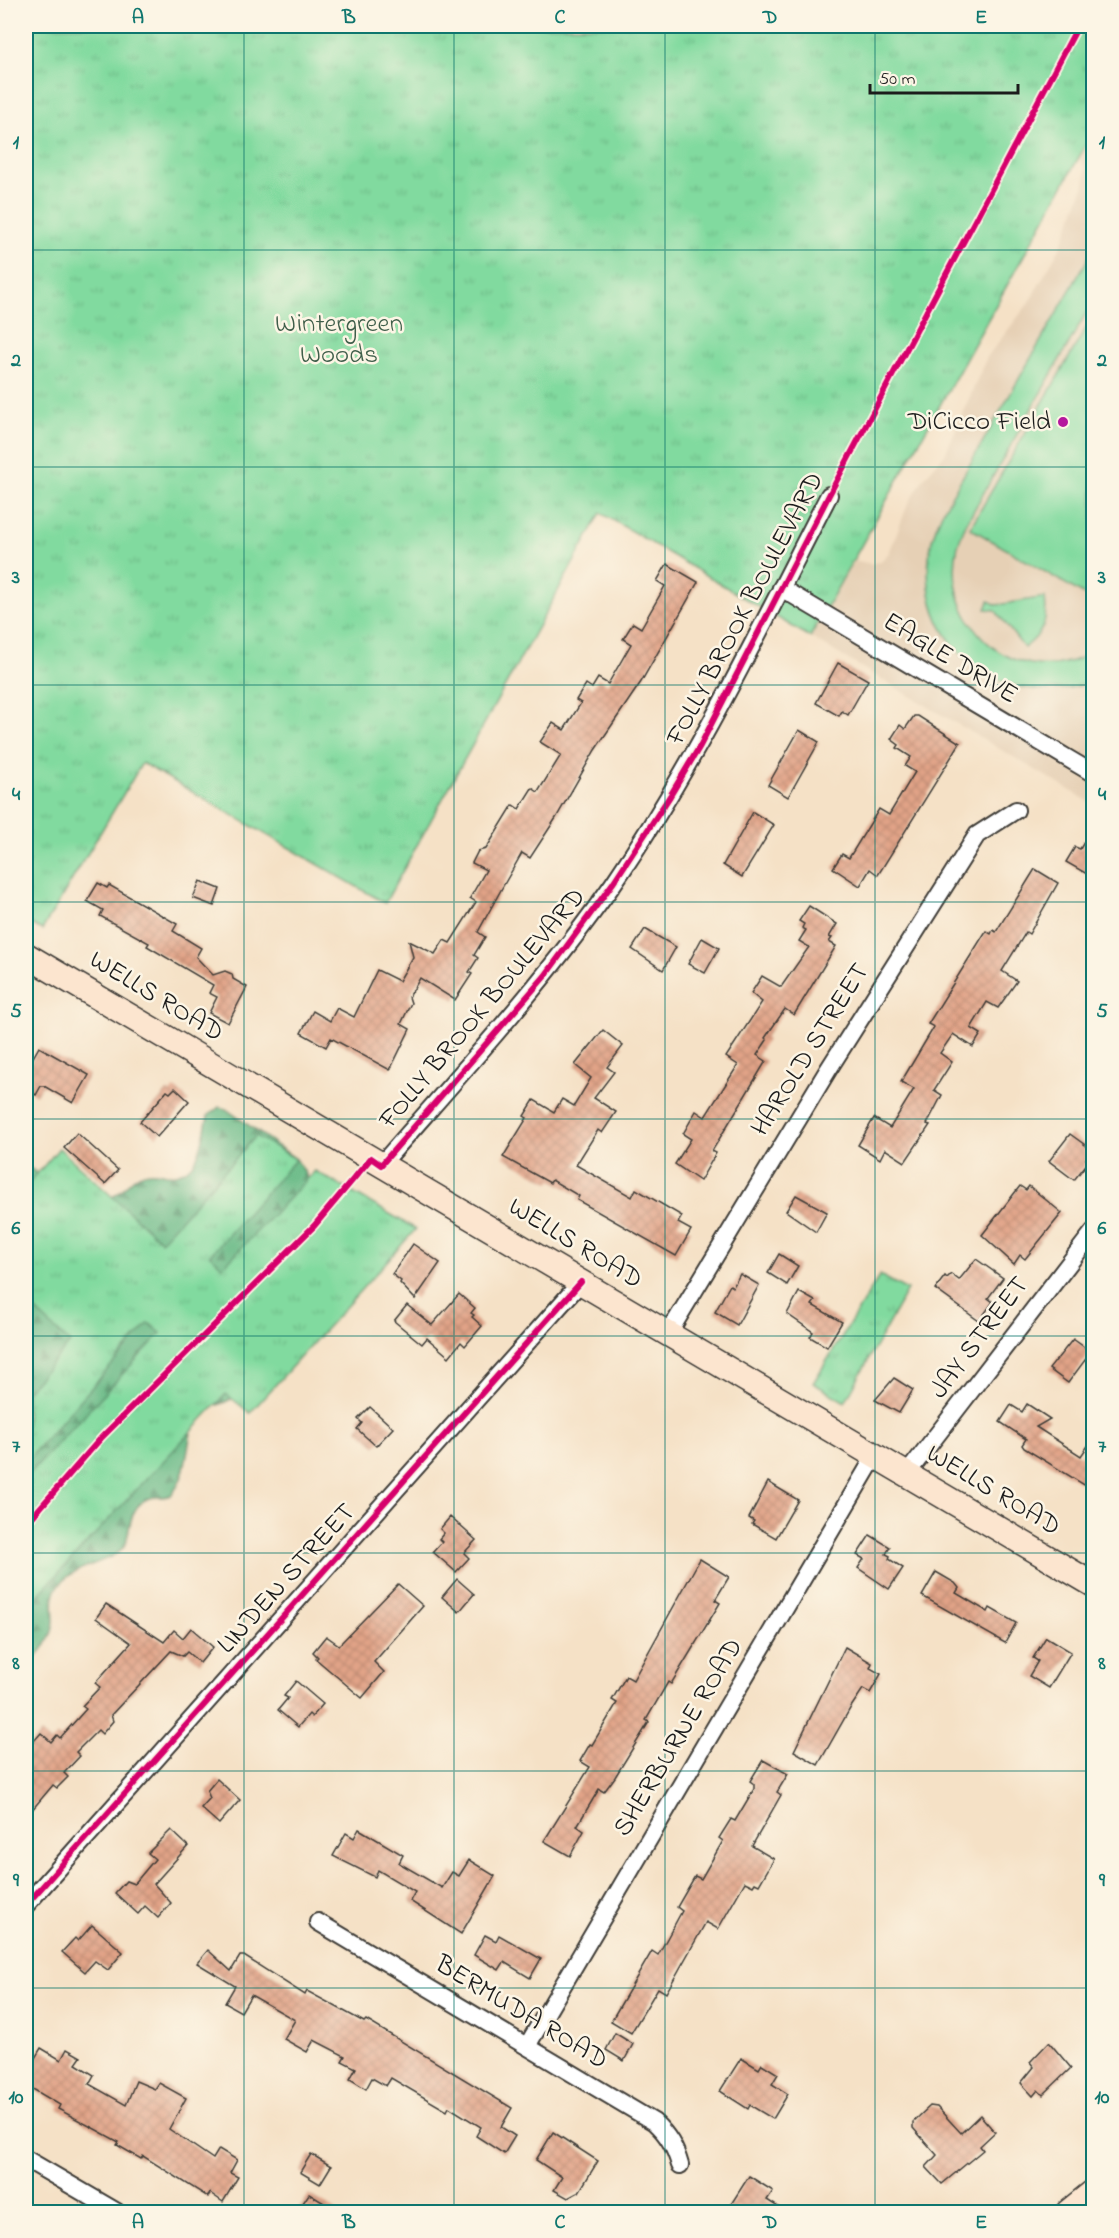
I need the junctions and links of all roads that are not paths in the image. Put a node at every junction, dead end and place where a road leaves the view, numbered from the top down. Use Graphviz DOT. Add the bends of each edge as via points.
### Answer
graph roads {
  1 [pos="829,495"];
  2 [pos="781,588"];
  3 [pos="1094,774"];
  4 [pos="1016,810"];
  5 [pos="26,955"];
  6 [pos="381,1165"];
  7 [pos="1094,1231"];
  8 [pos="581,1282"];
  9 [pos="668,1334"];
  10 [pos="875,1456"];
  11 [pos="906,1475"];
  12 [pos="1094,1586"];
  13 [pos="26,1905"];
  14 [pos="318,1922"];
  15 [pos="527,2046"];
  16 [pos="26,2159"];
  17 [pos="680,2165"];
  18 [pos="1094,2191"];
  19 [pos="117,2212"];
  20 [pos="1068,2212"];
  1 -- 2 [label="street, FOLLY BROOK BOULEVARD"];
  2 -- 3 [label="street, EAGLE DRIVE"];
  2 -- 6 [label="street, FOLLY BROOK BOULEVARD" via="700,746 613,883 545,976"];
  4 -- 9 [label="street, HAROLD STREET" via="976,835"];
  5 -- 6 [label="main road, WELLS ROAD"];
  6 -- 8 [label="main road, WELLS ROAD"];
  7 -- 11 [label="street, JAY STREET"];
  8 -- 9 [label="main road, WELLS ROAD"];
  8 -- 13 [label="street, LINDEN STREET"];
  9 -- 10 [label="main road, WELLS ROAD"];
  10 -- 11 [label="main road, WELLS ROAD"];
  10 -- 15 [label="street, SHERBURNE ROAD"];
  11 -- 12 [label="main road, WELLS ROAD"];
  14 -- 15 [label="street, BERMUDA ROAD"];
  15 -- 17 [label="street, BERMUDA ROAD" via="654,2122 666,2132"];
  16 -- 19 [label="street"];
  18 -- 20 [label="main road"];
}
